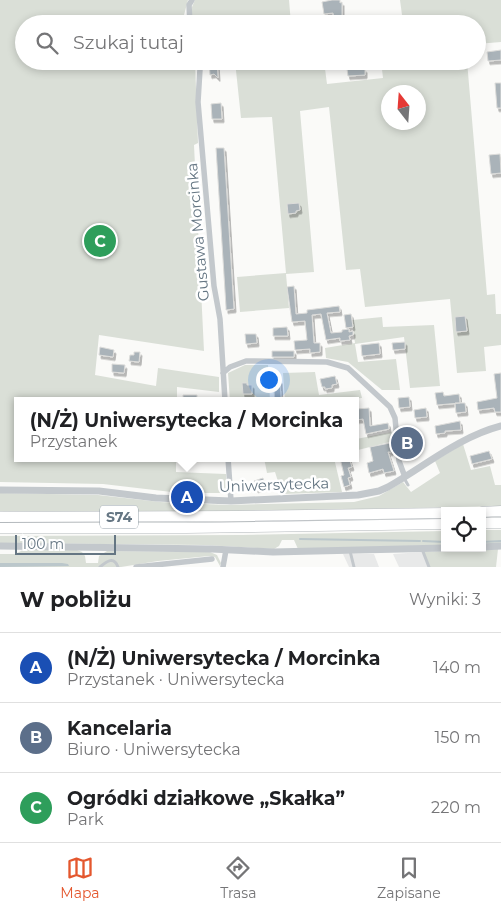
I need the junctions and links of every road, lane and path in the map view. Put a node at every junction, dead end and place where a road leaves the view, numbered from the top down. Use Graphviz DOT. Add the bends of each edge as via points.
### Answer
graph roads {
  1 [pos="200,70"];
  2 [pos="223,373"];
  3 [pos="225,397"];
  4 [pos="501,426"];
  5 [pos="228,462"];
  6 [pos="404,478"];
  7 [pos="408,485"];
  8 [pos="0,490"];
  9 [pos="231,501"];
  10 [pos="486,512"];
  11 [pos="501,512"];
  12 [pos="441,513"];
  13 [pos="0,517"];
  14 [pos="486,523"];
  15 [pos="501,523"];
  16 [pos="441,524"];
  17 [pos="0,528"];
  18 [pos="0,546"];
  19 [pos="501,546"];
  20 [pos="486,547"];
  21 [pos="422,548"];
  22 [pos="441,548"];
  23 [pos="226,550"];
  24 [pos="350,550"];
  25 [pos="212,559"];
  26 [pos="100,567"];
  27 [pos="118,567"];
  28 [pos="137,567"];
  29 [pos="223,567"];
  30 [pos="354,567"];
  31 [pos="429,567"];
  1 -- 2 [label="street, Gustawa Morcinka" via="198,102"];
  2 -- 3 [label="street, Gustawa Morcinka"];
  2 -- 6 [label="street" via="246,361 326,362 348,368 390,407 396,418 399,461"];
  4 -- 6 [label="street, Uniwersytecka" via="466,439 432,464"];
  5 -- 9 [label="street"];
  6 -- 7 [label="lane"];
  6 -- 9 [label="street, Uniwersytecka" via="379,491 358,495"];
  8 -- 9 [label="street, Uniwersytecka" via="99,491 156,498"];
  10 -- 11 [label="highway"];
  12 -- 13 [label="highway, S74"];
  14 -- 15 [label="highway"];
  16 -- 17 [label="highway, S74"];
  18 -- 23 [label="street"];
  19 -- 20 [label="street"];
  21 -- 22 [label="street"];
  21 -- 24 [label="street"];
  21 -- 31 [label="lane"];
  23 -- 24 [label="street"];
  23 -- 29 [label="street"];
  24 -- 30 [label="lane"];
  25 -- 28 [label="street"];
  26 -- 27 [label="lane" via="112,560"];
}
